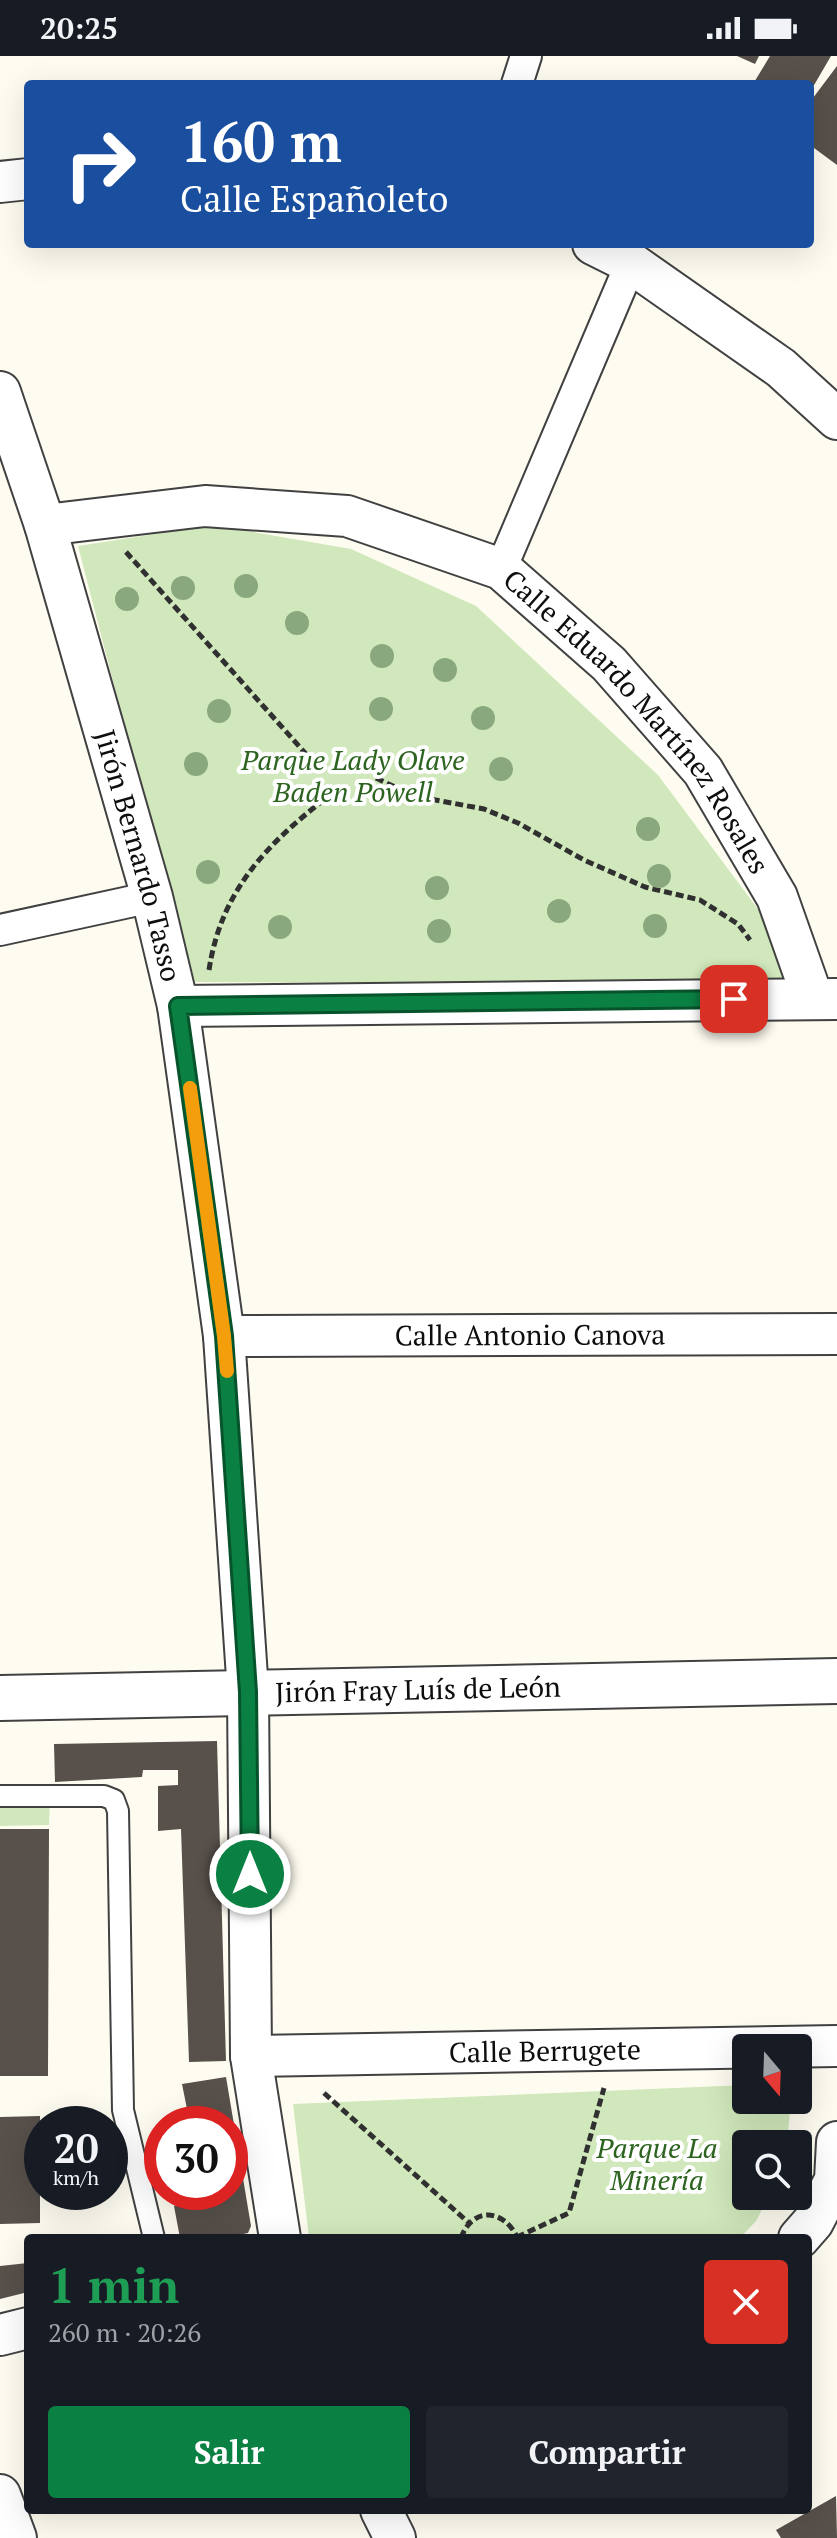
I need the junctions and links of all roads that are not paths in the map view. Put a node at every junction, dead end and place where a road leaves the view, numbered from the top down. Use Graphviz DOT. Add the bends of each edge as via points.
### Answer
graph roads {
  1 [pos="526,56"];
  2 [pos="518,80"];
  3 [pos="24,179"];
  4 [pos="0,182"];
  5 [pos="601,248"];
  6 [pos="631,263"];
  7 [pos="0,392"];
  8 [pos="837,419"];
  9 [pos="45,525"];
  10 [pos="501,569"];
  11 [pos="152,897"];
  12 [pos="0,930"];
  13 [pos="825,999"];
  14 [pos="191,1005"];
  15 [pos="837,1334"];
  16 [pos="224,1336"];
  17 [pos="837,1681"];
  18 [pos="248,1692"];
  19 [pos="0,1698"];
  20 [pos="0,1796"];
  21 [pos="837,2046"];
  22 [pos="266,2055"];
  23 [pos="837,2142"];
  24 [pos="153,2234"];
  25 [pos="280,2234"];
  26 [pos="802,2234"];
  27 [pos="24,2329"];
  28 [pos="0,2335"];
  29 [pos="0,2495"];
  30 [pos="383,2514"];
  31 [pos="16,2538"];
  32 [pos="395,2538"];
  1 -- 2 [label="street"];
  3 -- 4 [label="street"];
  5 -- 6 [label="street"];
  6 -- 8 [label="street" via="781,368"];
  6 -- 10 [label="street"];
  7 -- 9 [label="street, Jirón Bernardo Tasso"];
  9 -- 10 [label="street, Calle Eduardo Martínez Rosales" via="205,506 347,516"];
  9 -- 11 [label="street, Jirón Bernardo Tasso"];
  10 -- 13 [label="street, Calle Eduardo Martínez Rosales" via="609,664 703,771 777,897"];
  11 -- 12 [label="street"];
  11 -- 14 [label="street, Jirón Bernardo Tasso"];
  13 -- 14 [label="street"];
  14 -- 16 [label="street, Jirón Bernardo Tasso"];
  15 -- 16 [label="street, Calle Antonio Canova"];
  16 -- 18 [label="street, Jirón Bernardo Tasso"];
  17 -- 18 [label="street, Jirón Fray Luís de León"];
  18 -- 19 [label="street, Jirón Fray Luís de León"];
  18 -- 22 [label="street, Jirón Bernardo Tasso"];
  20 -- 24 [label="lane" via="104,1796 114,1800 118,1811 123,2110"];
  21 -- 22 [label="street, Calle Berrugete"];
  22 -- 25 [label="street, Jirón Bernardo Tasso"];
  23 -- 26 [label="street" via="835,2180"];
  27 -- 28 [label="street"];
  29 -- 31 [label="street"];
  30 -- 32 [label="street"];
}
